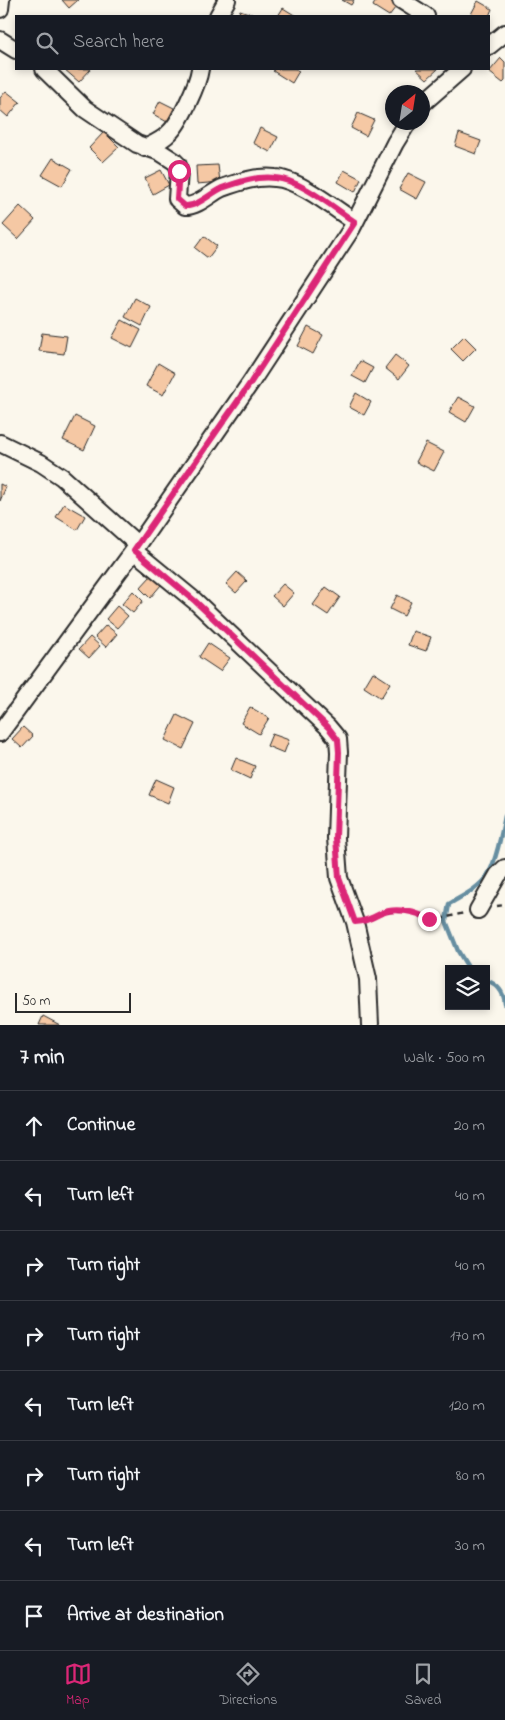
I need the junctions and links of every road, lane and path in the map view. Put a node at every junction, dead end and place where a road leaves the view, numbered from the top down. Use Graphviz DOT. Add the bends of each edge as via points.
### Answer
graph roads {
  1 [pos="1,0"];
  2 [pos="227,0"];
  3 [pos="400,0"];
  4 [pos="0,9"];
  5 [pos="219,15"];
  6 [pos="424,15"];
  7 [pos="505,33"];
  8 [pos="0,40"];
  9 [pos="490,45"];
  10 [pos="15,49"];
  11 [pos="45,70"];
  12 [pos="200,70"];
  13 [pos="461,70"];
  14 [pos="430,97"];
  15 [pos="403,130"];
  16 [pos="145,148"];
  17 [pos="355,222"];
  18 [pos="0,443"];
  19 [pos="136,548"];
  20 [pos="0,733"];
  21 [pos="505,868"];
  22 [pos="472,911"];
  23 [pos="355,922"];
  24 [pos="370,1025"];
  1 -- 4 [label="street"];
  2 -- 5 [label="street"];
  3 -- 6 [label="street"];
  7 -- 9 [label="street"];
  8 -- 10 [label="street"];
  11 -- 16 [label="street" via="85,109"];
  12 -- 16 [label="street" via="199,80 175,128"];
  13 -- 14 [label="street"];
  15 -- 17 [label="street"];
  16 -- 17 [label="street" via="160,152 178,165 177,199 185,206 244,180 274,178 301,187"];
  17 -- 19 [label="street" via="251,382"];
  18 -- 19 [label="street" via="62,477"];
  19 -- 20 [label="street"];
  19 -- 23 [label="street" via="328,727 338,740 336,838 339,878"];
  21 -- 22 [label="street"];
  22 -- 23 [label="path" via="435,920 411,912 382,913 367,921"];
  23 -- 24 [label="street" via="368,979"];
}
